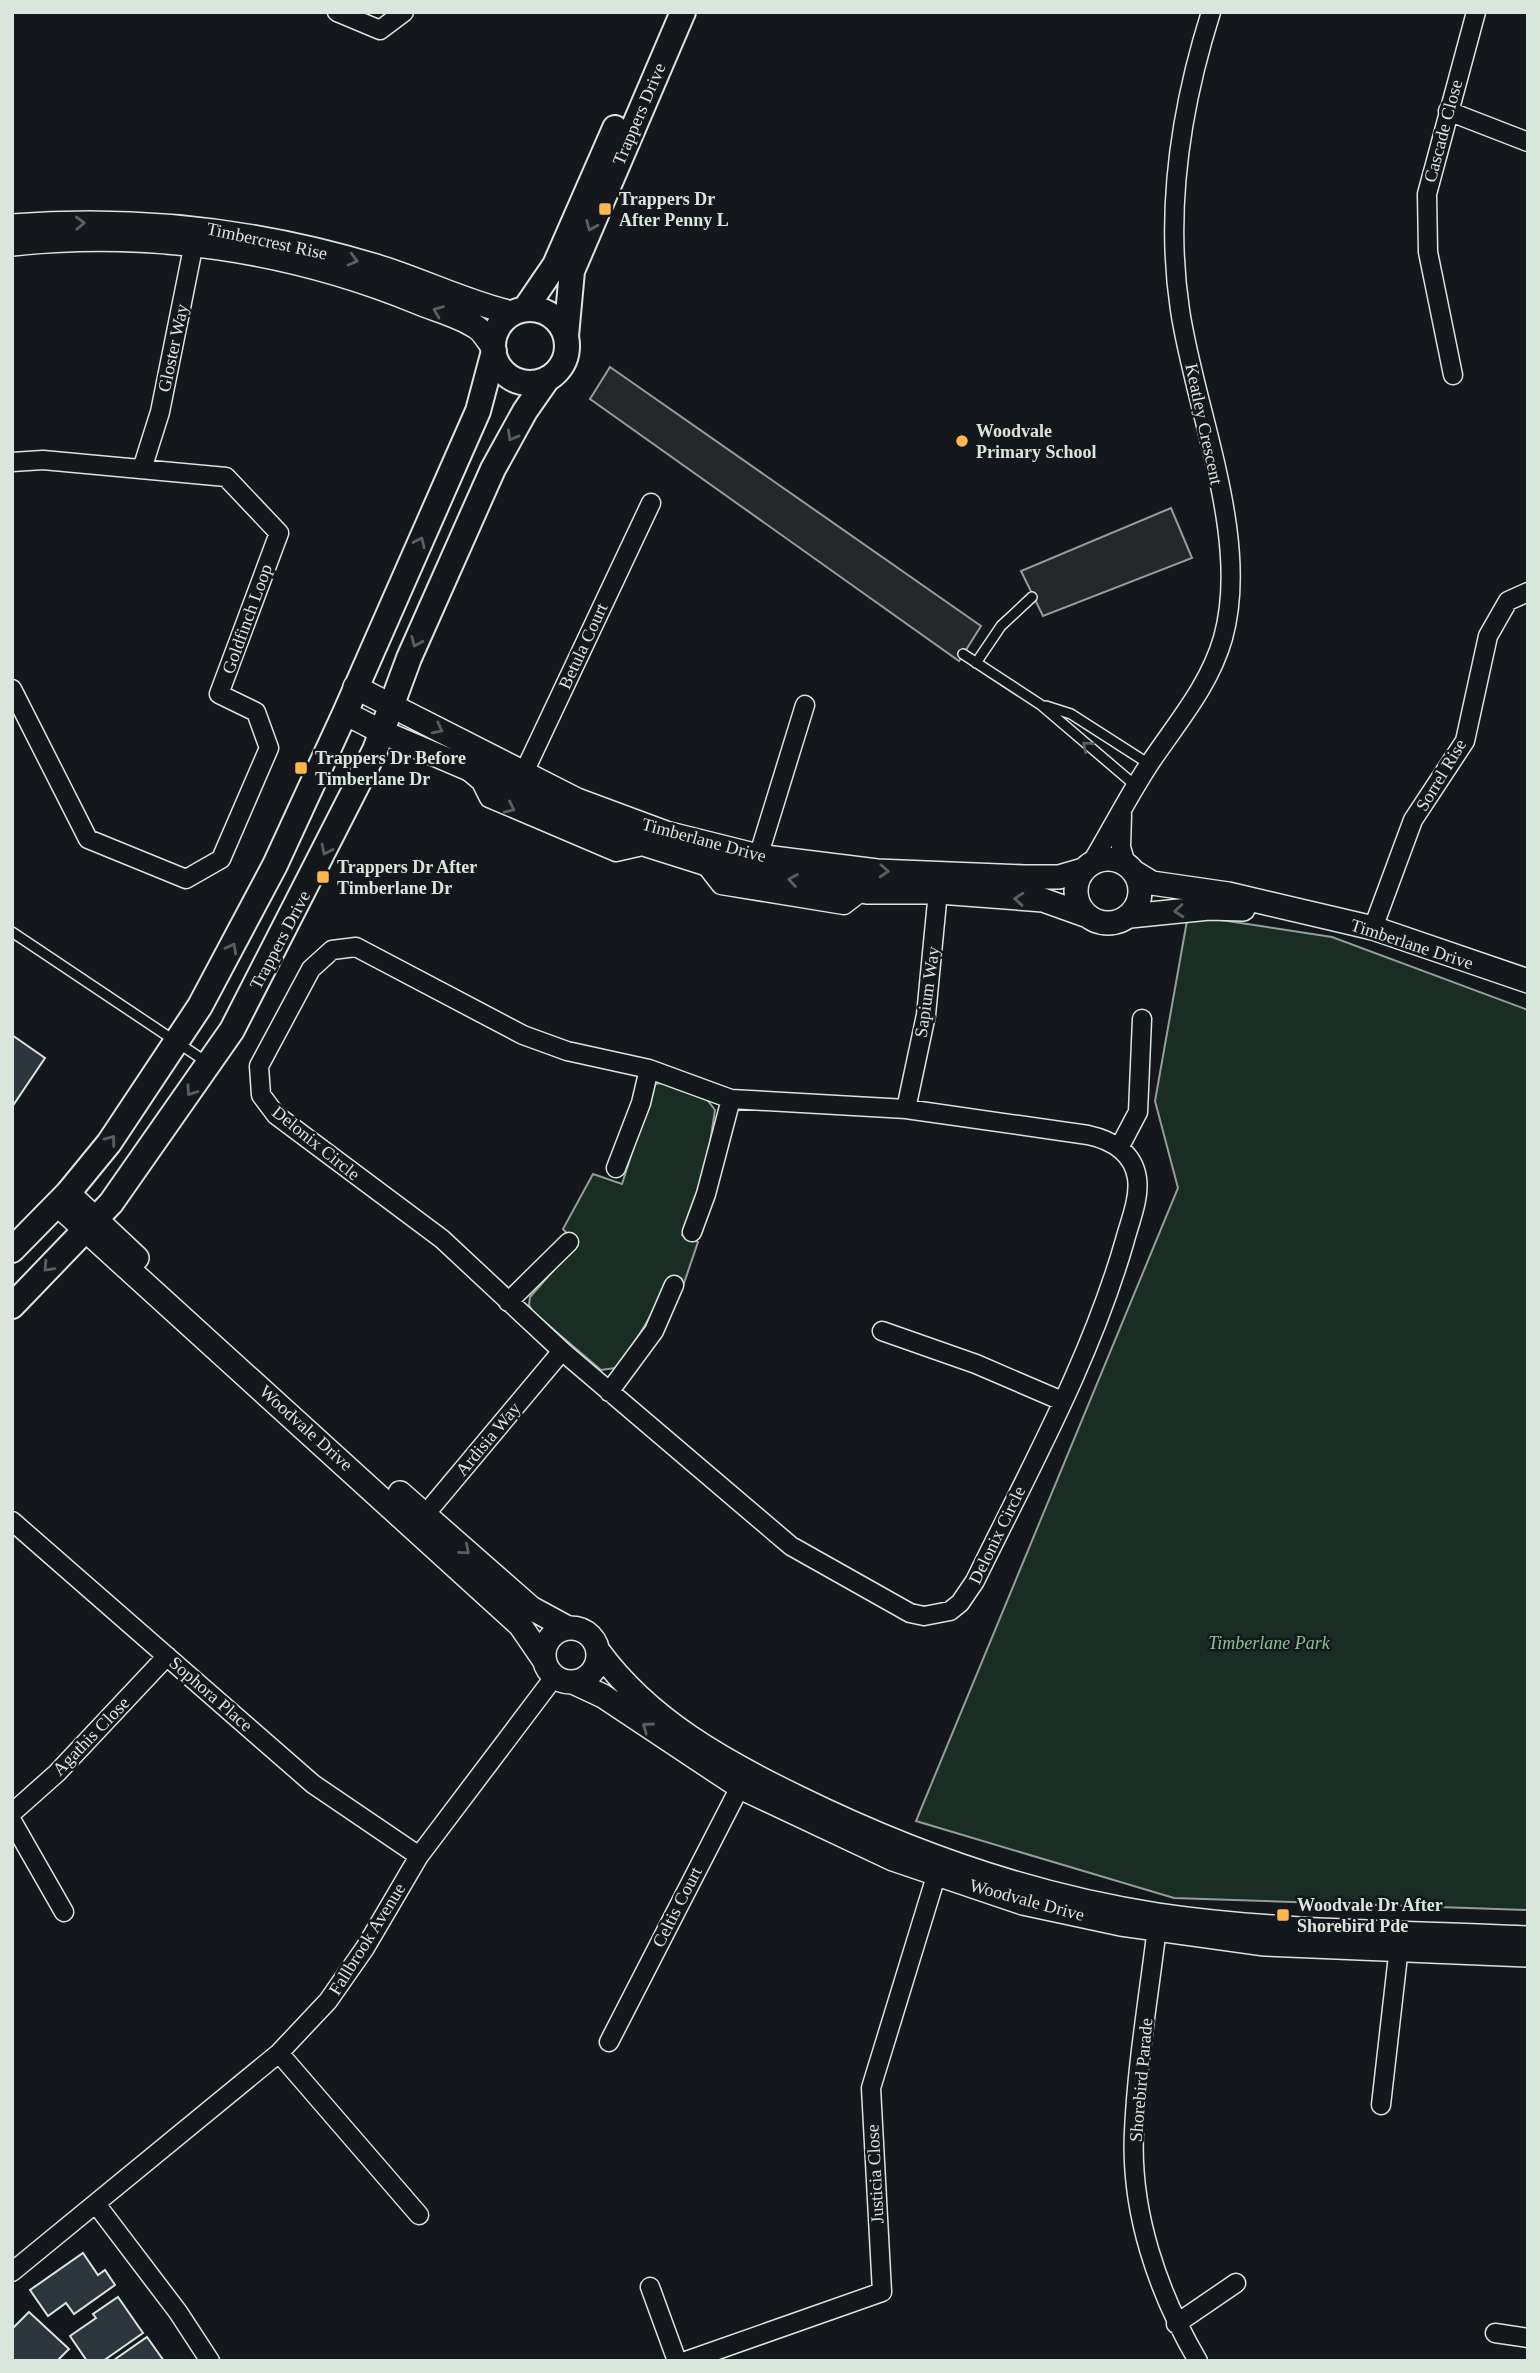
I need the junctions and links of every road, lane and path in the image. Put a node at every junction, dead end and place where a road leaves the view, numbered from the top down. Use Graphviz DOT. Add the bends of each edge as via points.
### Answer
graph roads {
  1 [pos="337,12"];
  2 [pos="404,12"];
  3 [pos="666,12"];
  4 [pos="684,12"];
  5 [pos="1210,12"];
  6 [pos="1476,12"];
  7 [pos="1448,110"];
  8 [pos="1528,142"];
  9 [pos="12,226"];
  10 [pos="196,235"];
  11 [pos="12,244"];
  12 [pos="519,311"];
  13 [pos="566,336"];
  14 [pos="493,349"];
  15 [pos="1453,375"];
  16 [pos="548,378"];
  17 [pos="12,462"];
  18 [pos="142,469"];
  19 [pos="651,503"];
  20 [pos="1528,592"];
  21 [pos="1032,597"];
  22 [pos="963,654"];
  23 [pos="976,663"];
  24 [pos="355,687"];
  25 [pos="12,689"];
  26 [pos="805,705"];
  27 [pos="1041,705"];
  28 [pos="392,706"];
  29 [pos="345,713"];
  30 [pos="380,732"];
  31 [pos="460,765"];
  32 [pos="1149,765"];
  33 [pos="520,781"];
  34 [pos="1136,786"];
  35 [pos="1122,811"];
  36 [pos="647,845"];
  37 [pos="704,863"];
  38 [pos="756,865"];
  39 [pos="1088,866"];
  40 [pos="1130,868"];
  41 [pos="939,883"];
  42 [pos="867,892"];
  43 [pos="1296,911"];
  44 [pos="1085,915"];
  45 [pos="1130,916"];
  46 [pos="1373,928"];
  47 [pos="12,932"];
  48 [pos="1528,981"];
  49 [pos="1142,1019"];
  50 [pos="176,1043"];
  51 [pos="209,1064"];
  52 [pos="649,1069"];
  53 [pos="731,1098"];
  54 [pos="906,1109"];
  55 [pos="1119,1148"];
  56 [pos="615,1168"];
  57 [pos="62,1198"];
  58 [pos="89,1223"];
  59 [pos="692,1232"];
  60 [pos="569,1242"];
  61 [pos="13,1249"];
  62 [pos="674,1285"];
  63 [pos="508,1302"];
  64 [pos="12,1306"];
  65 [pos="882,1331"];
  66 [pos="562,1351"];
  67 [pos="609,1392"];
  68 [pos="1062,1401"];
  69 [pos="12,1521"];
  70 [pos="419,1521"];
  71 [pos="566,1627"];
  72 [pos="599,1652"];
  73 [pos="167,1656"];
  74 [pos="558,1673"];
  75 [pos="744,1780"];
  76 [pos="12,1813"];
  77 [pos="12,1821"];
  78 [pos="419,1856"];
  79 [pos="939,1866"];
  80 [pos="64,1912"];
  81 [pos="1158,1923"];
  82 [pos="1528,1938"];
  83 [pos="1400,1940"];
  84 [pos="1528,1955"];
  85 [pos="609,2042"];
  86 [pos="279,2053"];
  87 [pos="1381,2105"];
  88 [pos="96,2204"];
  89 [pos="419,2215"];
  90 [pos="12,2272"];
  91 [pos="1236,2283"];
  92 [pos="650,2287"];
  93 [pos="1176,2324"];
  94 [pos="1495,2333"];
  95 [pos="1528,2338"];
  96 [pos="210,2361"];
  97 [pos="677,2361"];
  98 [pos="686,2361"];
  99 [pos="1198,2361"];
  1 -- 2 [label="street" via="380,30"];
  3 -- 12 [label="main road, Trappers Drive" via="555,265"];
  4 -- 13 [label="main road, Trappers Drive, one-way" via="572,271"];
  5 -- 32 [label="street, Keatley Crescent" via="1193,69 1173,203 1180,310 1230,544 1228,611 1215,662"];
  6 -- 7 [label="street, Cascade Close"];
  7 -- 8 [label="street"];
  7 -- 15 [label="street, Cascade Close" via="1427,194 1427,217 1428,252"];
  9 -- 10 [label="street, Timbercrest Rise, one-way" via="112,221"];
  10 -- 11 [label="street, Timbercrest Rise"];
  10 -- 12 [label="street, Timbercrest Rise, one-way" via="285,241 378,267 487,307"];
  14 -- 10 [label="street, Timbercrest Rise, one-way" via="477,327 372,284"];
  10 -- 18 [label="street, Gloster Way" via="160,412"];
  12 -- 13 [label="main road" via="550,315"];
  12 -- 14 [label="main road" via="496,331"];
  13 -- 16 [label="main road" via="564,360"];
  14 -- 16 [label="main road" via="502,370 514,379 527,383"];
  24 -- 14 [label="main road, one-way" via="478,411"];
  16 -- 28 [label="main road, Trappers Drive, one-way" via="493,469"];
  17 -- 18 [label="street, Goldfinch Loop" via="43,460"];
  18 -- 25 [label="street, Goldfinch Loop" via="226,477 279,533 219,694 256,712 269,748 221,859 186,879 88,839"];
  19 -- 33 [label="street, Betula Court"];
  20 -- 46 [label="street, Sorrel Rise" via="1508,601 1488,636 1465,741 1413,820"];
  21 -- 23 [label="lane" via="1001,626"];
  22 -- 23 [label="lane"];
  23 -- 27 [label="lane"];
  24 -- 28 [label="street, Timberlane Drive"];
  24 -- 29 [label="main road"];
  26 -- 38 [label="street"];
  27 -- 32 [label="lane" via="1071,714"];
  34 -- 27 [label="lane, one-way"];
  28 -- 30 [label="main road, Trappers Drive"];
  28 -- 33 [label="street, Timberlane Drive, one-way"];
  29 -- 30 [label="street, Timberlane Drive"];
  50 -- 29 [label="main road, one-way" via="275,865"];
  30 -- 31 [label="street, Timberlane Drive"];
  30 -- 51 [label="main road, Trappers Drive, one-way" via="308,886 232,1030"];
  31 -- 33 [label="street, Timberlane Drive"];
  31 -- 36 [label="street, Timberlane Drive, one-way" via="476,777 489,798 535,820 616,852"];
  32 -- 34 [label="street, Keatley Crescent"];
  33 -- 36 [label="street, Timberlane Drive"];
  33 -- 38 [label="street, Timberlane Drive"];
  34 -- 35 [label="street, Keatley Crescent"];
  35 -- 39 [label="street, Keatley Crescent"];
  35 -- 40 [label="street, Keatley Crescent" via="1121,847"];
  36 -- 37 [label="street, Timberlane Drive"];
  37 -- 38 [label="street, Timberlane Drive"];
  37 -- 42 [label="street, Timberlane Drive" via="721,885 748,892 844,905"];
  38 -- 41 [label="street, Timberlane Drive, one-way" via="877,871"];
  42 -- 38 [label="street, Timberlane Drive, one-way"];
  39 -- 40 [label="street" via="1110,859"];
  39 -- 41 [label="street, Timberlane Drive" via="1059,877"];
  39 -- 44 [label="street" via="1078,879 1076,898"];
  40 -- 43 [label="street, Timberlane Drive" via="1152,883 1228,894"];
  40 -- 45 [label="street" via="1140,890"];
  41 -- 42 [label="street, Timberlane Drive"];
  44 -- 41 [label="street, Timberlane Drive, one-way" via="1043,901"];
  41 -- 54 [label="street, Sapium Way" via="926,1015"];
  43 -- 45 [label="street, Timberlane Drive, one-way" via="1209,908"];
  43 -- 46 [label="street, Timberlane Drive"];
  44 -- 45 [label="street" via="1112,924"];
  46 -- 48 [label="street, Timberlane Drive"];
  47 -- 50 [label="lane"];
  49 -- 55 [label="street" via="1138,1111"];
  50 -- 51 [label="lane"];
  57 -- 50 [label="main road, one-way" via="109,1143"];
  51 -- 58 [label="main road, Trappers Drive, one-way" via="150,1152 111,1203"];
  52 -- 53 [label="street, Delonix Circle"];
  52 -- 56 [label="street"];
  52 -- 63 [label="street, Delonix Circle" via="567,1051 523,1035 356,947 332,950 311,969 258,1066 261,1095 276,1115 442,1239"];
  53 -- 54 [label="street, Delonix Circle"];
  53 -- 59 [label="street"];
  54 -- 55 [label="street, Delonix Circle" via="1088,1135"];
  55 -- 68 [label="street, Delonix Circle" via="1137,1177 1134,1210 1107,1301"];
  57 -- 58 [label="street, Woodvale Drive"];
  57 -- 61 [label="main road"];
  58 -- 64 [label="main road, Trappers Drive, one-way"];
  58 -- 70 [label="street, Woodvale Drive" via="265,1376"];
  60 -- 63 [label="street"];
  62 -- 67 [label="street" via="654,1332"];
  63 -- 66 [label="street, Delonix Circle"];
  65 -- 68 [label="street"];
  66 -- 67 [label="street, Delonix Circle"];
  66 -- 70 [label="street, Ardisia Way"];
  67 -- 68 [label="street, Delonix Circle" via="791,1546 910,1613 924,1616 950,1611 968,1594"];
  69 -- 73 [label="street, Sophora Place"];
  70 -- 71 [label="street, Woodvale Drive, one-way" via="531,1608"];
  70 -- 74 [label="street, Woodvale Drive" via="520,1625"];
  71 -- 72 [label="street" via="591,1635"];
  71 -- 74 [label="street" via="546,1643"];
  72 -- 74 [label="street" via="595,1669 582,1680"];
  72 -- 75 [label="street, Woodvale Drive" via="623,1685"];
  73 -- 76 [label="street, Agathis Close" via="57,1773"];
  73 -- 78 [label="street, Sophora Place" via="313,1784"];
  75 -- 74 [label="street, Woodvale Drive, one-way" via="668,1743 603,1696"];
  74 -- 78 [label="street, Fallbrook Avenue"];
  75 -- 79 [label="street, Woodvale Drive" via="898,1844"];
  75 -- 85 [label="street, Celtis Court"];
  77 -- 80 [label="street"];
  78 -- 86 [label="street, Fallbrook Avenue" via="328,2001"];
  79 -- 81 [label="street, Woodvale Drive"];
  79 -- 98 [label="street, Justicia Close" via="871,2088 881,2292"];
  81 -- 83 [label="street, Woodvale Drive" via="1266,1927"];
  81 -- 93 [label="street, Shorebird Parade" via="1134,2133 1146,2242"];
  82 -- 83 [label="street, Woodvale Drive"];
  83 -- 84 [label="street, Woodvale Drive"];
  83 -- 87 [label="street"];
  86 -- 88 [label="street, Fallbrook Avenue"];
  86 -- 89 [label="street"];
  88 -- 90 [label="street, Fallbrook Avenue"];
  88 -- 96 [label="street"];
  91 -- 93 [label="street"];
  92 -- 97 [label="street"];
  93 -- 99 [label="street, Shorebird Parade"];
  94 -- 95 [label="street"];
}
